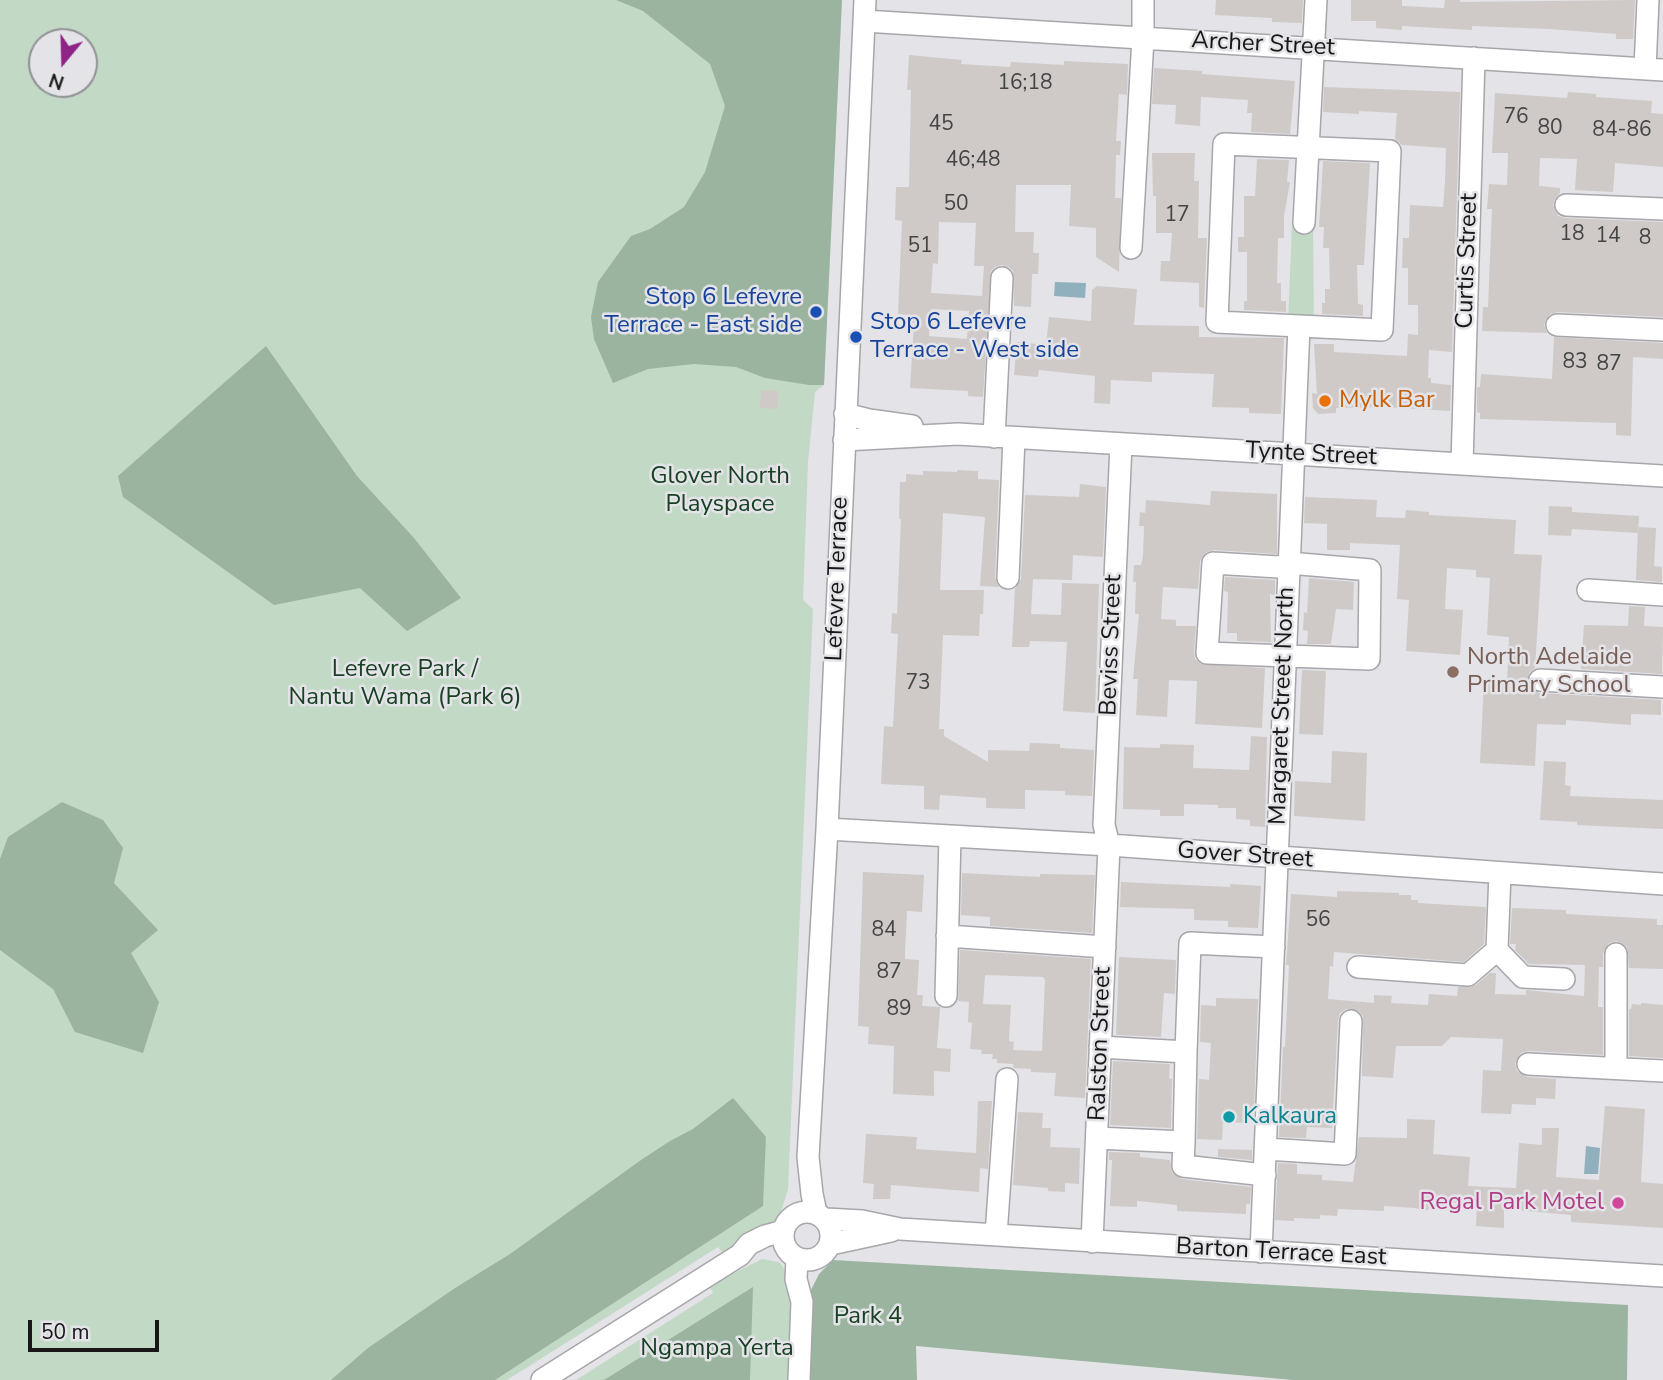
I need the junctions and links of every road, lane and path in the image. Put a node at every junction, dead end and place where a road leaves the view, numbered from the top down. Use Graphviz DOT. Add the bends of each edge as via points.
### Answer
graph roads {
  1 [pos="1143,0"];
  2 [pos="1316,0"];
  3 [pos="1648,0"];
  4 [pos="864,10"];
  5 [pos="1143,38"];
  6 [pos="1312,48"];
  7 [pos="1474,58"];
  8 [pos="1654,69"];
  9 [pos="1308,147"];
  10 [pos="1566,205"];
  11 [pos="1663,209"];
  12 [pos="1304,223"];
  13 [pos="1132,248"];
  14 [pos="1002,278"];
  15 [pos="1558,325"];
  16 [pos="1299,326"];
  17 [pos="1663,330"];
  18 [pos="845,414"];
  19 [pos="958,435"];
  20 [pos="1004,437"];
  21 [pos="844,440"];
  22 [pos="1121,444"];
  23 [pos="1293,454"];
  24 [pos="1462,464"];
  25 [pos="1663,476"];
  26 [pos="1289,564"];
  27 [pos="1008,578"];
  28 [pos="1588,590"];
  29 [pos="1663,595"];
  30 [pos="1285,656"];
  31 [pos="1540,680"];
  32 [pos="1663,687"];
  33 [pos="827,829"];
  34 [pos="950,836"];
  35 [pos="1109,845"];
  36 [pos="1277,858"];
  37 [pos="1500,873"];
  38 [pos="1663,884"];
  39 [pos="947,936"];
  40 [pos="1105,947"];
  41 [pos="1274,947"];
  42 [pos="1497,950"];
  43 [pos="1616,954"];
  44 [pos="1358,967"];
  45 [pos="1564,979"];
  46 [pos="946,996"];
  47 [pos="1351,1021"];
  48 [pos="1100,1047"];
  49 [pos="1186,1052"];
  50 [pos="1528,1064"];
  51 [pos="1616,1068"];
  52 [pos="1663,1071"];
  53 [pos="1007,1079"];
  54 [pos="1097,1138"];
  55 [pos="1184,1142"];
  56 [pos="1266,1149"];
  57 [pos="1265,1175"];
  58 [pos="900,1229"];
  59 [pos="801,1231"];
  60 [pos="996,1235"];
  61 [pos="1092,1242"];
  62 [pos="825,1251"];
  63 [pos="1261,1252"];
  64 [pos="1663,1276"];
  65 [pos="802,1302"];
  66 [pos="542,1380"];
  67 [pos="799,1380"];
  1 -- 5 [label="street"];
  2 -- 6 [label="street"];
  3 -- 8 [label="street"];
  4 -- 5 [label="street, Archer Street"];
  4 -- 18 [label="street, Lefevre Terrace"];
  5 -- 6 [label="street, Archer Street"];
  5 -- 13 [label="street"];
  6 -- 7 [label="street, Archer Street"];
  6 -- 9 [label="street"];
  7 -- 8 [label="street, Archer Street"];
  7 -- 24 [label="street, Curtis Street"];
  9 -- 12 [label="street"];
  9 -- 16 [label="street" via="1224,144 1217,322"];
  9 -- 16 [label="street" via="1390,151 1382,330"];
  10 -- 11 [label="street"];
  14 -- 20 [label="street"];
  15 -- 17 [label="street"];
  16 -- 23 [label="street, Margaret Street North"];
  18 -- 19 [label="street, Tynte Street"];
  18 -- 21 [label="street, Lefevre Terrace"];
  19 -- 20 [label="street, Tynte Street"];
  19 -- 21 [label="street, Tynte Street"];
  20 -- 22 [label="street, Tynte Street"];
  20 -- 27 [label="street"];
  21 -- 33 [label="street, Lefevre Terrace"];
  22 -- 23 [label="street, Tynte Street"];
  22 -- 35 [label="street, Beviss Street" via="1104,825"];
  23 -- 24 [label="street, Tynte Street"];
  23 -- 26 [label="street, Margaret Street North"];
  24 -- 25 [label="street, Tynte Street"];
  26 -- 30 [label="street, Margaret Street North"];
  26 -- 30 [label="street" via="1213,563 1208,653"];
  26 -- 30 [label="street" via="1370,570 1369,659"];
  28 -- 29 [label="street"];
  30 -- 36 [label="street, Margaret Street North"];
  31 -- 32 [label="street"];
  33 -- 34 [label="street, Gover Street"];
  33 -- 59 [label="street, Lefevre Terrace" via="808,1157 798,1187"];
  34 -- 35 [label="street, Gover Street"];
  34 -- 39 [label="street"];
  35 -- 36 [label="street, Gover Street"];
  35 -- 40 [label="street, Ralston Street"];
  36 -- 37 [label="street, Gover Street"];
  36 -- 41 [label="street, Margaret Street North"];
  37 -- 38 [label="street, Gover Street"];
  37 -- 42 [label="street"];
  39 -- 40 [label="street"];
  39 -- 46 [label="street"];
  40 -- 48 [label="street, Ralston Street"];
  41 -- 49 [label="street" via="1190,943"];
  41 -- 56 [label="street, Margaret Street North"];
  42 -- 44 [label="street" via="1468,975"];
  42 -- 45 [label="street" via="1523,977"];
  43 -- 51 [label="street"];
  47 -- 56 [label="street" via="1345,1154"];
  48 -- 49 [label="street"];
  48 -- 54 [label="street, Ralston Street"];
  49 -- 55 [label="street"];
  50 -- 51 [label="street"];
  51 -- 52 [label="street"];
  53 -- 60 [label="street"];
  54 -- 55 [label="street"];
  54 -- 61 [label="street, Ralston Street"];
  55 -- 57 [label="street" via="1183,1166"];
  56 -- 57 [label="street, Margaret Street North"];
  57 -- 63 [label="street, Margaret Street North"];
  58 -- 59 [label="street, Barton Terrace East" via="862,1221"];
  58 -- 60 [label="street, Barton Terrace East"];
  58 -- 62 [label="street, Barton Terrace East"];
  59 -- 62 [label="street, Barton Terrace East" via="808,1261"];
  59 -- 62 [label="street" via="831,1231"];
  59 -- 65 [label="street" via="796,1279"];
  59 -- 66 [label="street" via="765,1236 749,1244 740,1255"];
  60 -- 61 [label="street, Barton Terrace East"];
  61 -- 63 [label="street, Barton Terrace East"];
  62 -- 65 [label="street"];
  63 -- 64 [label="street, Barton Terrace East"];
  65 -- 67 [label="street"];
}
